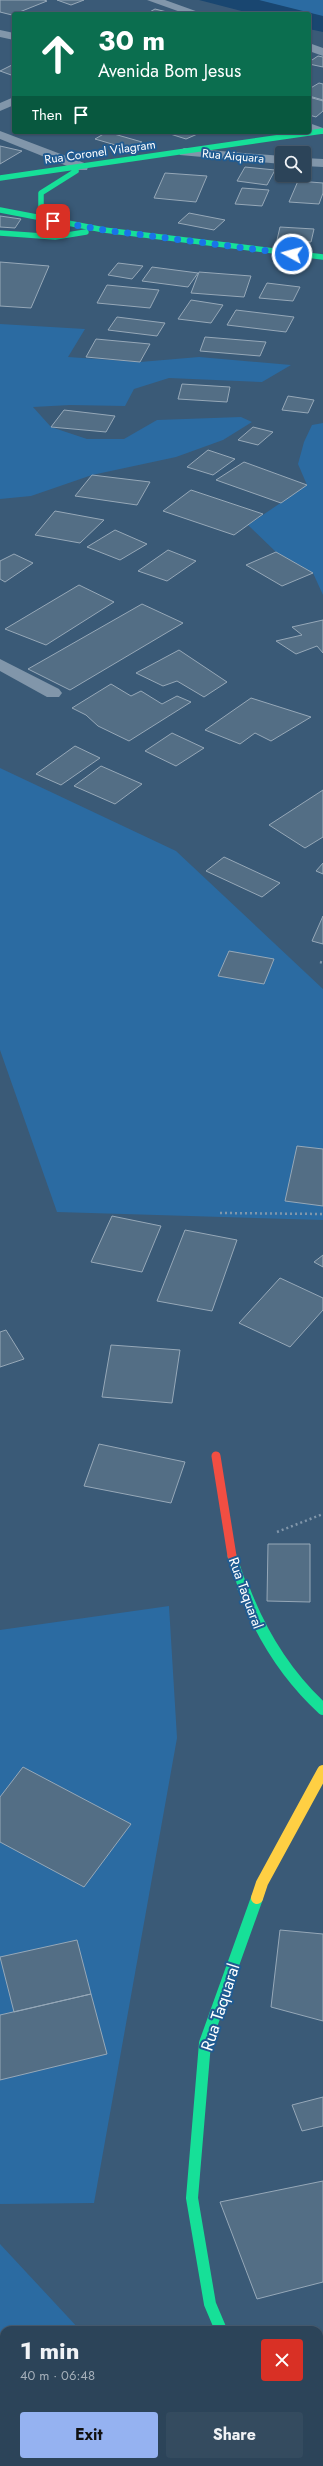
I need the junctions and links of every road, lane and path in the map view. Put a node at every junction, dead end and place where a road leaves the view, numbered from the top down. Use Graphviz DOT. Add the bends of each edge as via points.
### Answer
graph roads {
  1 [pos="153,0"];
  2 [pos="192,12"];
  3 [pos="0,33"];
  4 [pos="12,36"];
  5 [pos="311,48"];
  6 [pos="323,52"];
  7 [pos="12,102"];
  8 [pos="0,107"];
  9 [pos="294,134"];
  10 [pos="0,135"];
  11 [pos="184,152"];
  12 [pos="275,159"];
  13 [pos="311,162"];
  14 [pos="323,163"];
  15 [pos="82,167"];
  16 [pos="0,178"];
  17 [pos="0,210"];
  18 [pos="41,218"];
  19 [pos="104,230"];
  20 [pos="0,233"];
  21 [pos="323,257"];
  22 [pos="0,664"];
  23 [pos="53,693"];
  24 [pos="220,1213"];
  25 [pos="323,1214"];
  26 [pos="216,1456"];
  27 [pos="323,1709"];
  28 [pos="323,1771"];
  29 [pos="219,2326"];
  1 -- 2 [label="street"];
  3 -- 4 [label="street"];
  5 -- 6 [label="street"];
  7 -- 8 [label="street"];
  9 -- 11 [label="street, Rua Coronel Vilagram"];
  10 -- 15 [label="street"];
  11 -- 12 [label="street, Rua Aiquara"];
  11 -- 15 [label="street, Rua Coronel Vilagram"];
  13 -- 14 [label="street"];
  15 -- 16 [label="street, Rua Coronel Vilagram"];
  15 -- 18 [label="street" via="42,193"];
  17 -- 18 [label="street"];
  18 -- 19 [label="street"];
  19 -- 20 [label="street" via="55,237"];
  19 -- 21 [label="street"];
  22 -- 23 [label="street"];
  24 -- 25 [label="path"];
  26 -- 27 [label="street, Rua Taquaral" via="231,1552 261,1634 287,1674"];
  28 -- 29 [label="street, Rua Taquaral" via="262,1884 205,2043 192,2198 210,2304"];
}
